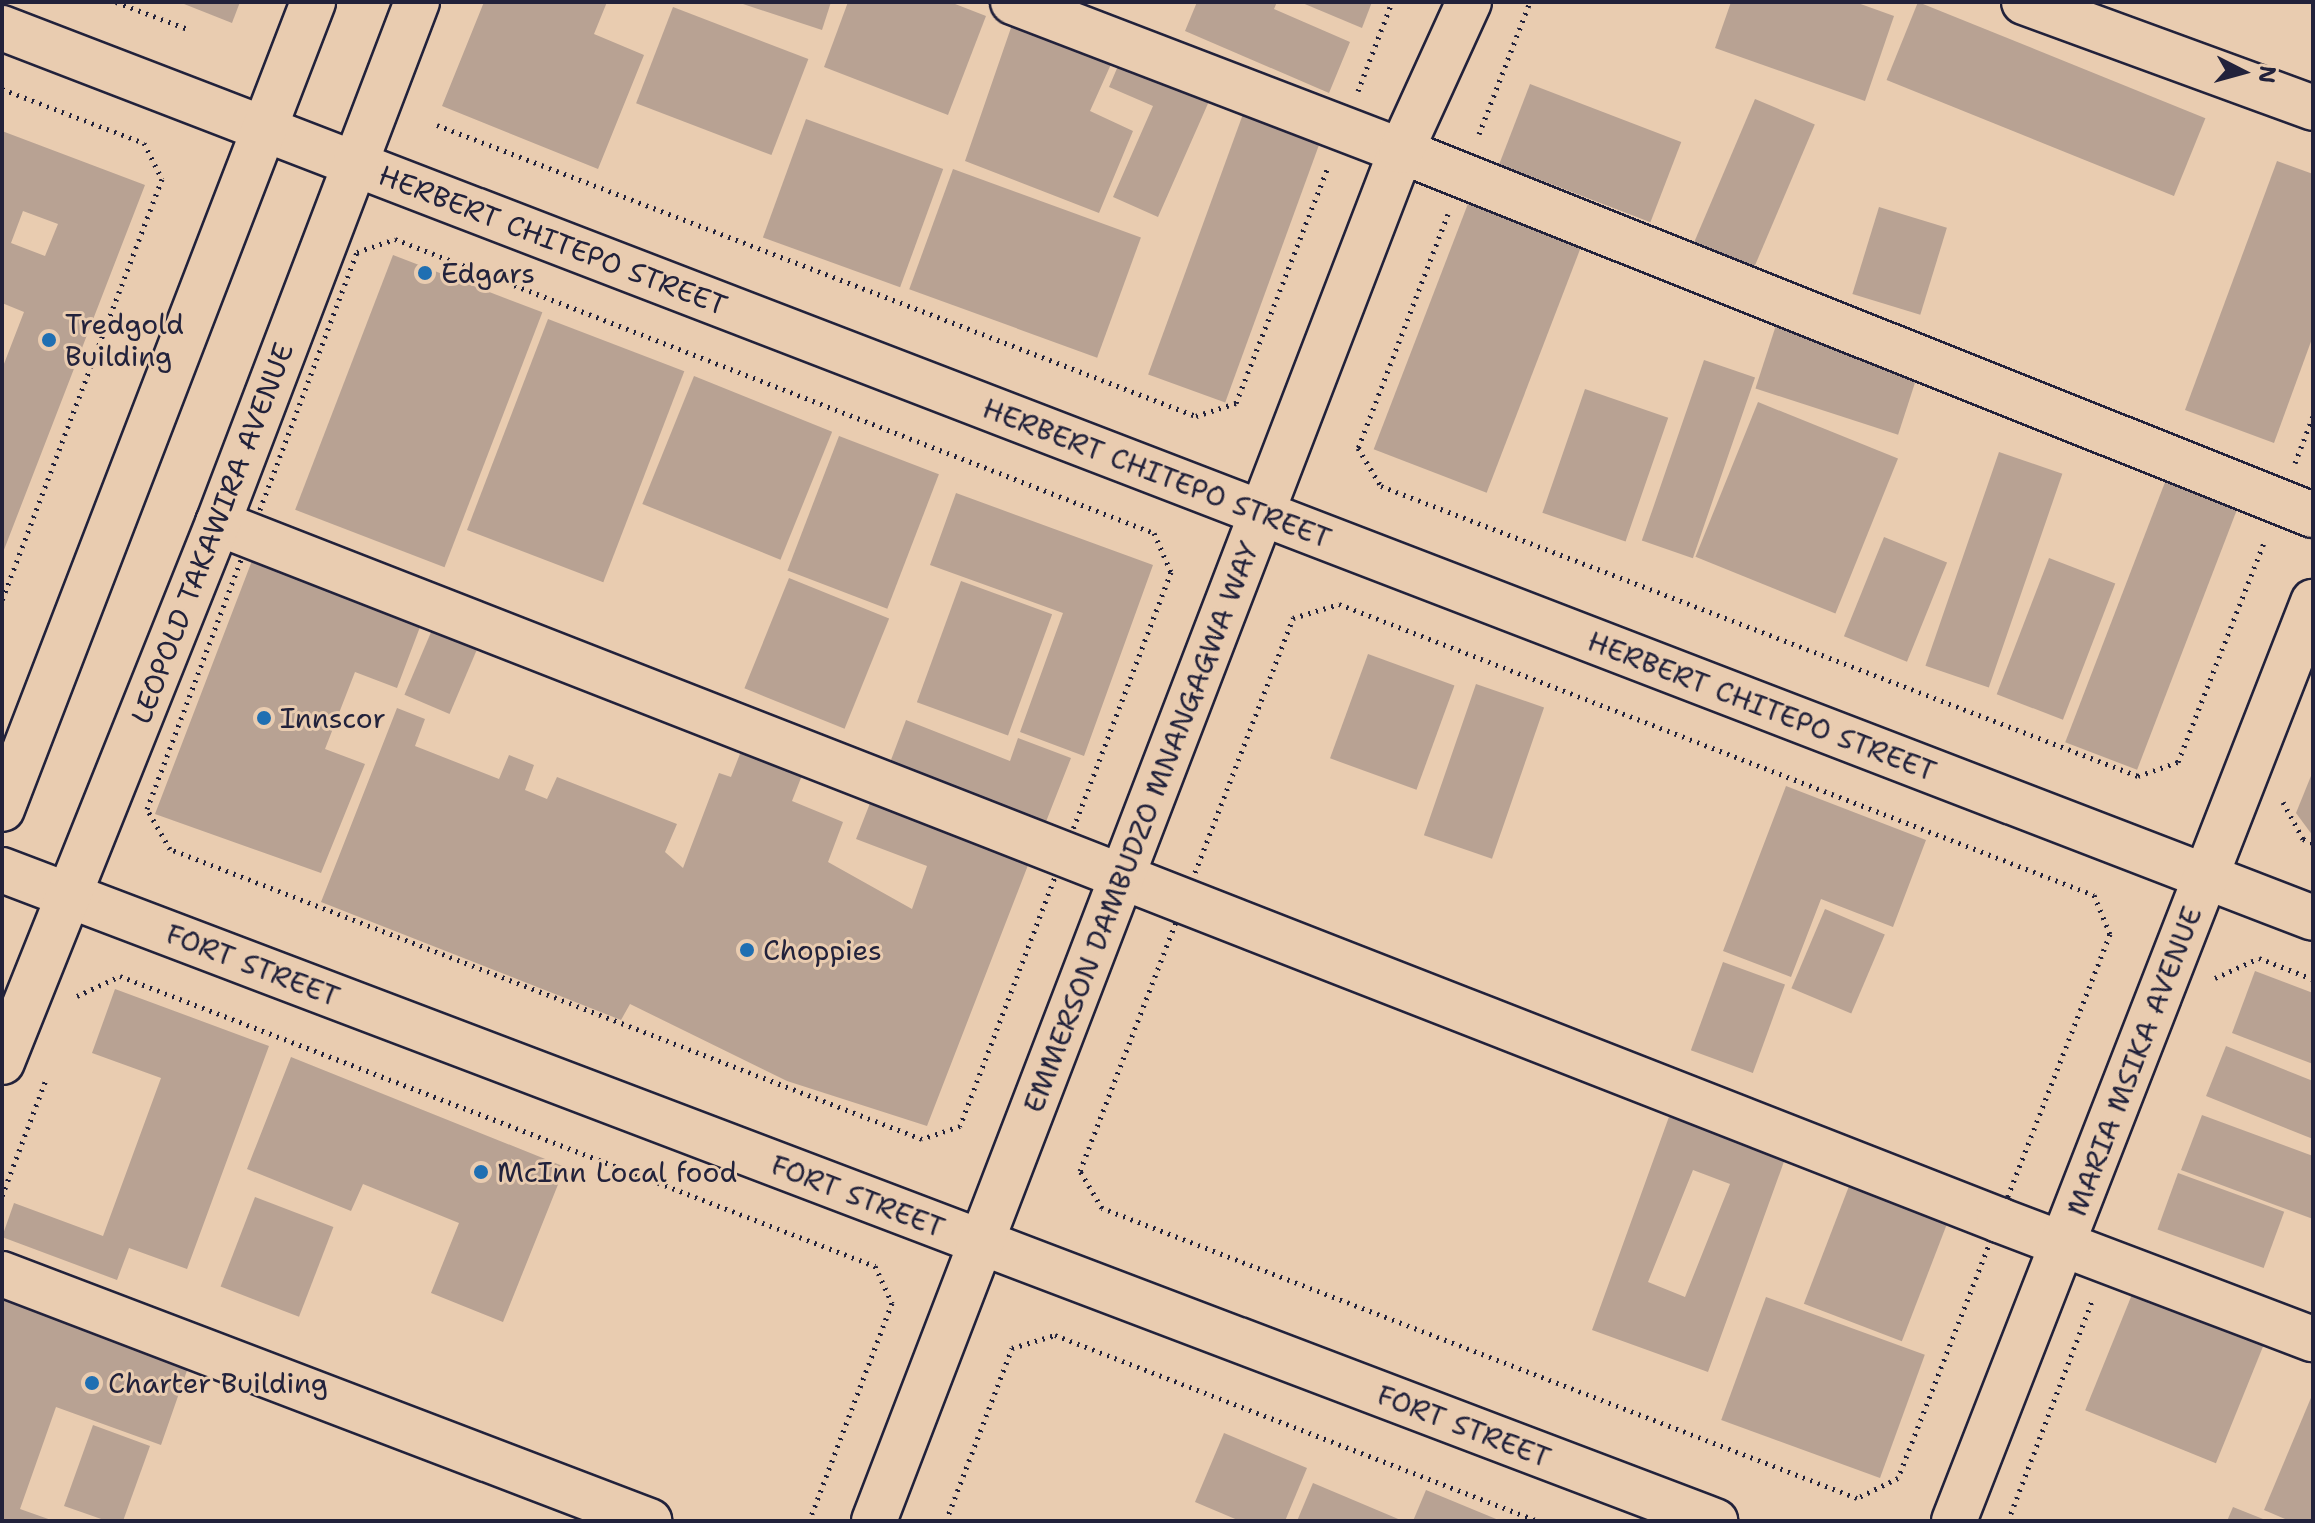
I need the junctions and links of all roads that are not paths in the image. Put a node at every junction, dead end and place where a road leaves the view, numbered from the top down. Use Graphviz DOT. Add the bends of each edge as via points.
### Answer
graph roads {
  1 [pos="313,2"];
  2 [pos="417,2"];
  3 [pos="1013,2"];
  4 [pos="1469,2"];
  5 [pos="2024,2"];
  6 [pos="2,28"];
  7 [pos="2313,108"];
  8 [pos="264,130"];
  9 [pos="1401,151"];
  10 [pos="355,164"];
  11 [pos="2296,509"];
  12 [pos="1262,514"];
  13 [pos="218,523"];
  14 [pos="2313,602"];
  15 [pos="2,809"];
  16 [pos="2,870"];
  17 [pos="2206,876"];
  18 [pos="1122,877"];
  19 [pos="69,895"];
  20 [pos="2313,918"];
  21 [pos="2,1062"];
  22 [pos="982,1243"];
  23 [pos="2062,1244"];
  24 [pos="2,1274"];
  25 [pos="2313,1339"];
  26 [pos="649,1521"];
  27 [pos="874,1521"];
  28 [pos="1715,1521"];
  29 [pos="1954,1521"];
  1 -- 8 [label="street"];
  2 -- 10 [label="street, LEOPOLD TAKAWIRA AVENUE"];
  3 -- 9 [label="street"];
  4 -- 9 [label="street, EMMERSON DAMBUDZO MNANGAGWA WAY"];
  5 -- 7 [label="street"];
  6 -- 8 [label="street, HERBERT CHITEPO STREET"];
  8 -- 10 [label="street, HERBERT CHITEPO STREET"];
  8 -- 15 [label="street"];
  9 -- 11 [label="street"];
  9 -- 12 [label="street, EMMERSON DAMBUDZO MNANGAGWA WAY"];
  10 -- 12 [label="street, HERBERT CHITEPO STREET"];
  10 -- 13 [label="street, LEOPOLD TAKAWIRA AVENUE"];
  12 -- 17 [label="street, HERBERT CHITEPO STREET"];
  12 -- 18 [label="street, EMMERSON DAMBUDZO MNANGAGWA WAY"];
  13 -- 18 [label="street"];
  13 -- 19 [label="street, LEOPOLD TAKAWIRA AVENUE"];
  14 -- 17 [label="street, MARIA MSIKA AVENUE"];
  16 -- 19 [label="street, FORT STREET"];
  17 -- 20 [label="street, HERBERT CHITEPO STREET"];
  17 -- 23 [label="street, MARIA MSIKA AVENUE"];
  18 -- 22 [label="street, EMMERSON DAMBUDZO MNANGAGWA WAY"];
  18 -- 23 [label="street"];
  19 -- 21 [label="street, LEOPOLD TAKAWIRA AVENUE"];
  19 -- 22 [label="street, FORT STREET"];
  22 -- 27 [label="street, EMMERSON DAMBUDZO MNANGAGWA WAY"];
  22 -- 28 [label="street, FORT STREET"];
  23 -- 25 [label="street"];
  23 -- 29 [label="street, MARIA MSIKA AVENUE"];
  24 -- 26 [label="street"];
}
